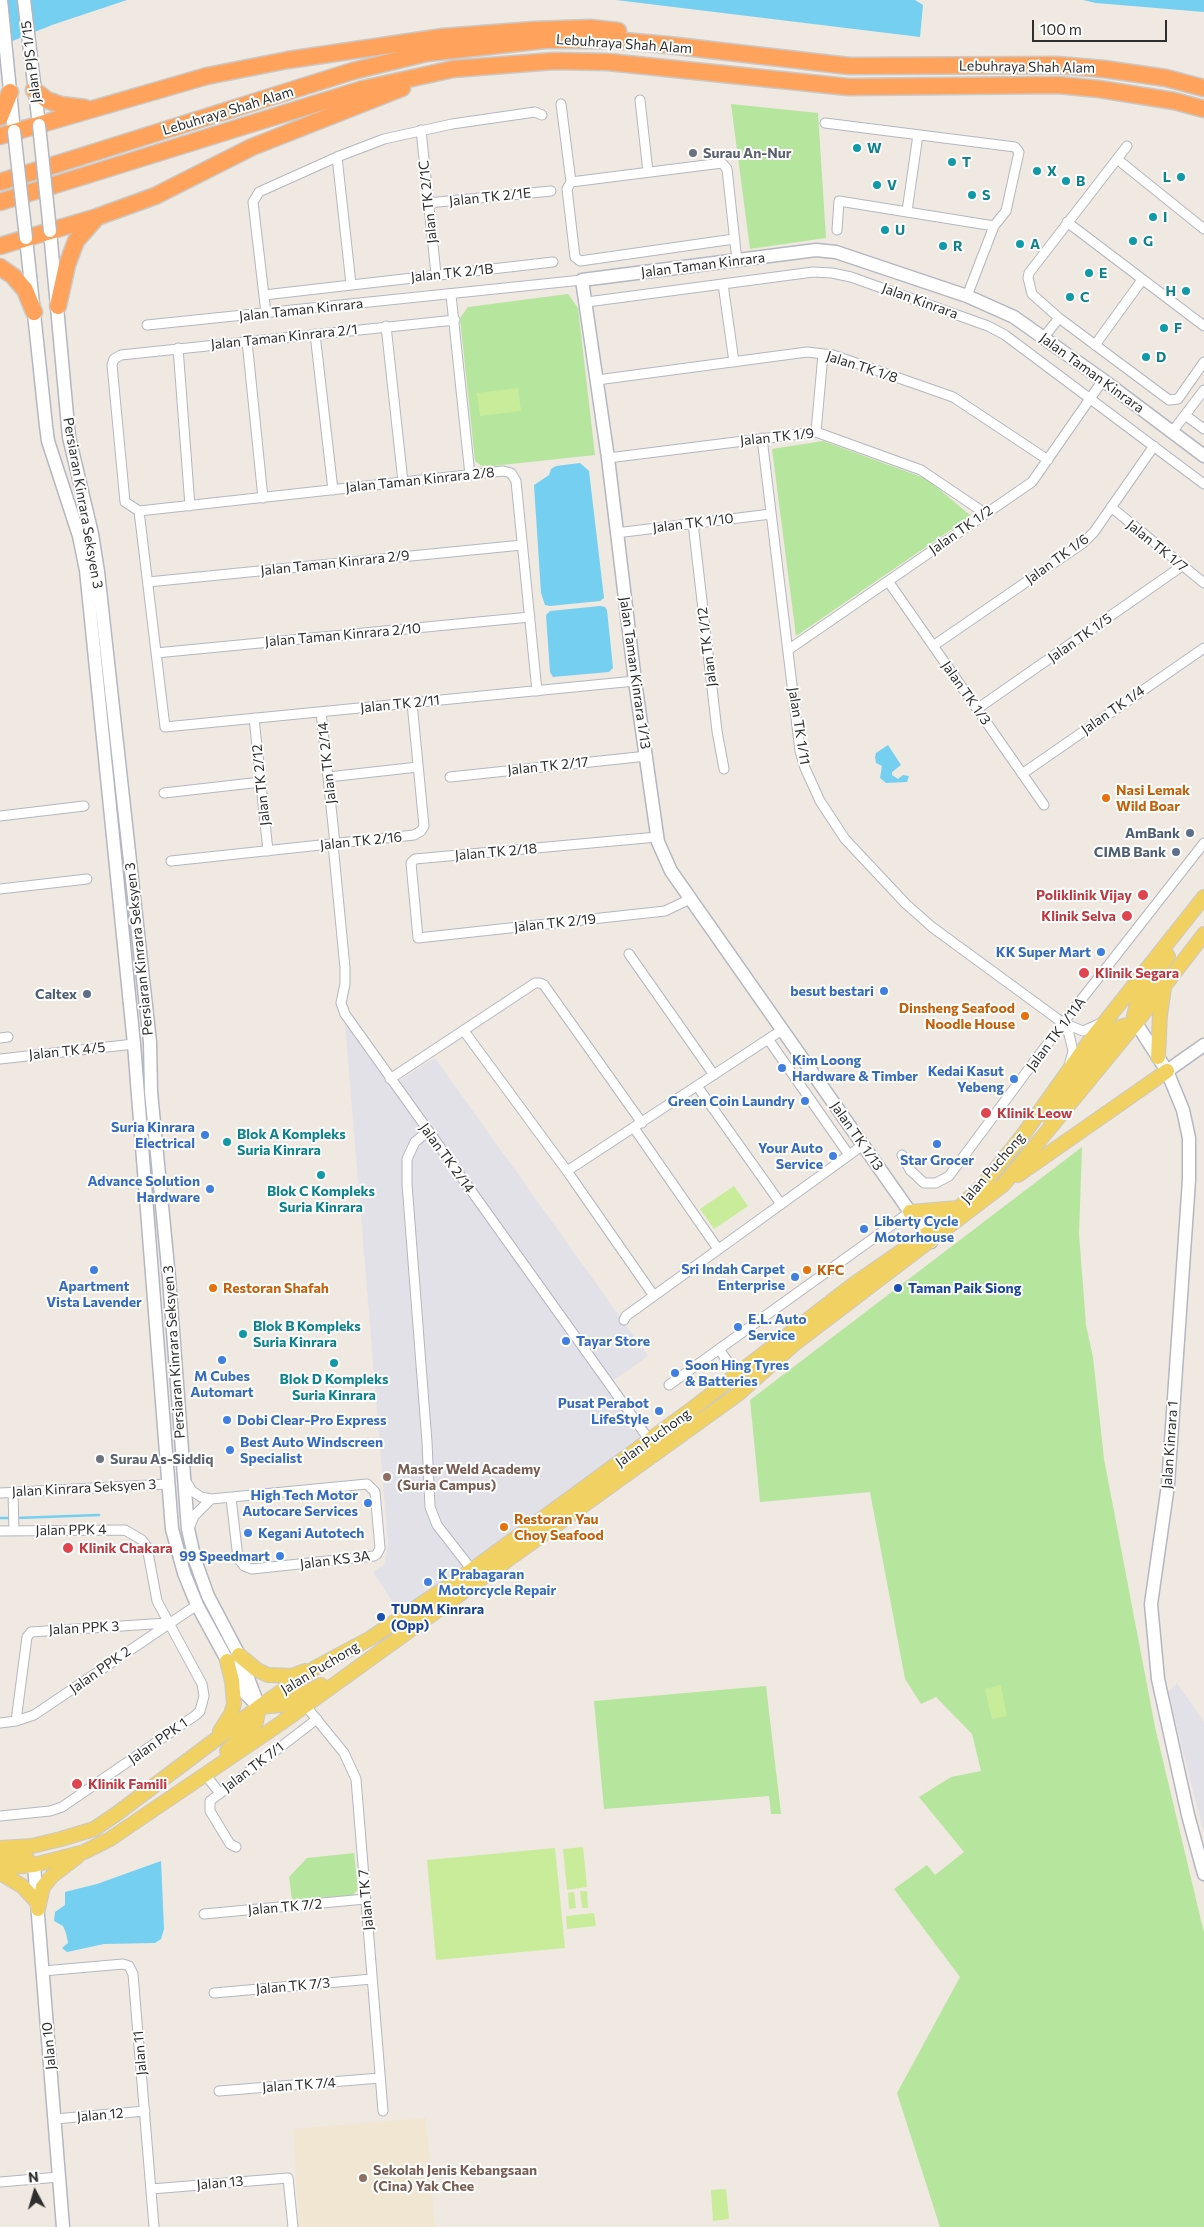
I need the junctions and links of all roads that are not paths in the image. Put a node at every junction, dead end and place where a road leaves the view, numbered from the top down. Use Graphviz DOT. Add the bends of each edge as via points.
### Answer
graph roads {
  1 [pos="1,0"];
  2 [pos="24,0"];
  3 [pos="668,45"];
  4 [pos="453,68"];
  5 [pos="33,85"];
  6 [pos="10,88"];
  7 [pos="1204,88"];
  8 [pos="640,100"];
  9 [pos="561,104"];
  10 [pos="92,108"];
  11 [pos="1204,109"];
  12 [pos="542,115"];
  13 [pos="0,117"];
  14 [pos="825,123"];
  15 [pos="39,125"];
  16 [pos="421,130"];
  17 [pos="7,134"];
  18 [pos="918,135"];
  19 [pos="1127,146"];
  20 [pos="337,157"];
  21 [pos="1117,159"];
  22 [pos="648,172"];
  23 [pos="0,182"];
  24 [pos="571,182"];
  25 [pos="551,191"];
  26 [pos="0,202"];
  27 [pos="428,203"];
  28 [pos="907,211"];
  29 [pos="97,217"];
  30 [pos="1067,222"];
  31 [pos="994,226"];
  32 [pos="1204,229"];
  33 [pos="837,230"];
  34 [pos="50,231"];
  35 [pos="26,238"];
  36 [pos="734,239"];
  37 [pos="0,246"];
  38 [pos="736,261"];
  39 [pos="553,262"];
  40 [pos="0,267"];
  41 [pos="436,274"];
  42 [pos="582,280"];
  43 [pos="1142,280"];
  44 [pos="351,284"];
  45 [pos="724,284"];
  46 [pos="264,295"];
  47 [pos="451,295"];
  48 [pos="967,296"];
  49 [pos="587,302"];
  50 [pos="58,306"];
  51 [pos="34,312"];
  52 [pos="266,313"];
  53 [pos="1059,318"];
  54 [pos="455,320"];
  55 [pos="147,325"];
  56 [pos="386,326"];
  57 [pos="1204,326"];
  58 [pos="314,334"];
  59 [pos="1044,337"];
  60 [pos="247,340"];
  61 [pos="1096,345"];
  62 [pos="178,348"];
  63 [pos="823,354"];
  64 [pos="734,362"];
  65 [pos="1204,362"];
  66 [pos="597,380"];
  67 [pos="1103,380"];
  68 [pos="1204,390"];
  69 [pos="1090,398"];
  70 [pos="1185,415"];
  71 [pos="1204,429"];
  72 [pos="816,432"];
  73 [pos="1172,432"];
  74 [pos="762,438"];
  75 [pos="1154,446"];
  76 [pos="1204,456"];
  77 [pos="608,458"];
  78 [pos="1048,460"];
  79 [pos="470,475"];
  80 [pos="403,482"];
  81 [pos="1204,484"];
  82 [pos="333,490"];
  83 [pos="263,498"];
  84 [pos="190,506"];
  85 [pos="1111,507"];
  86 [pos="139,511"];
  87 [pos="771,514"];
  88 [pos="986,514"];
  89 [pos="693,523"];
  90 [pos="616,533"];
  91 [pos="522,545"];
  92 [pos="1182,566"];
  93 [pos="888,581"];
  94 [pos="148,582"];
  95 [pos="1204,583"];
  96 [pos="530,617"];
  97 [pos="933,646"];
  98 [pos="1204,648"];
  99 [pos="788,650"];
  100 [pos="156,653"];
  101 [pos="635,681"];
  102 [pos="536,691"];
  103 [pos="412,703"];
  104 [pos="977,709"];
  105 [pos="321,712"];
  106 [pos="254,718"];
  107 [pos="647,756"];
  108 [pos="418,767"];
  109 [pos="724,769"];
  110 [pos="1022,774"];
  111 [pos="450,776"];
  112 [pos="328,777"];
  113 [pos="261,782"];
  114 [pos="164,793"];
  115 [pos="1044,805"];
  116 [pos="84,806"];
  117 [pos="0,816"];
  118 [pos="657,837"];
  119 [pos="1204,843"];
  120 [pos="334,844"];
  121 [pos="268,851"];
  122 [pos="171,861"];
  123 [pos="87,879"];
  124 [pos="0,889"];
  125 [pos="1204,897"];
  126 [pos="690,899"];
  127 [pos="1188,918"];
  128 [pos="1204,934"];
  129 [pos="418,938"];
  130 [pos="629,954"];
  131 [pos="141,971"];
  132 [pos="1165,985"];
  133 [pos="1108,1018"];
  134 [pos="1136,1022"];
  135 [pos="1063,1024"];
  136 [pos="782,1030"];
  137 [pos="464,1031"];
  138 [pos="768,1039"];
  139 [pos="134,1044"];
  140 [pos="1204,1044"];
  141 [pos="1158,1057"];
  142 [pos="0,1059"];
  143 [pos="1166,1071"];
  144 [pos="1067,1073"];
  145 [pos="714,1075"];
  146 [pos="390,1080"];
  147 [pos="697,1086"];
  148 [pos="151,1092"];
  149 [pos="642,1122"];
  150 [pos="634,1128"];
  151 [pos="428,1131"];
  152 [pos="863,1145"];
  153 [pos="849,1155"];
  154 [pos="902,1155"];
  155 [pos="567,1171"];
  156 [pos="983,1184"];
  157 [pos="1003,1185"];
  158 [pos="780,1204"];
  159 [pos="958,1208"];
  160 [pos="910,1212"];
  161 [pos="929,1238"];
  162 [pos="718,1250"];
  163 [pos="654,1296"];
  164 [pos="624,1320"];
  165 [pos="719,1349"];
  166 [pos="737,1375"];
  167 [pos="669,1385"];
  168 [pos="650,1441"];
  169 [pos="182,1472"];
  170 [pos="167,1484"];
  171 [pos="0,1493"];
  172 [pos="13,1496"];
  173 [pos="184,1496"];
  174 [pos="232,1498"];
  175 [pos="211,1500"];
  176 [pos="14,1527"];
  177 [pos="188,1530"];
  178 [pos="0,1531"];
  179 [pos="472,1570"];
  180 [pos="197,1606"];
  181 [pos="168,1623"];
  182 [pos="233,1658"];
  183 [pos="315,1668"];
  184 [pos="335,1682"];
  185 [pos="305,1705"];
  186 [pos="259,1707"];
  187 [pos="317,1719"];
  188 [pos="16,1721"];
  189 [pos="0,1723"];
  190 [pos="206,1746"];
  191 [pos="208,1771"];
  192 [pos="219,1792"];
  193 [pos="0,1816"];
  194 [pos="94,1829"];
  195 [pos="0,1848"];
  196 [pos="236,1848"];
  197 [pos="84,1852"];
  198 [pos="0,1858"];
  199 [pos="34,1865"];
  200 [pos="0,1868"];
  201 [pos="0,1874"];
  202 [pos="1204,1874"];
  203 [pos="365,1899"];
  204 [pos="38,1905"];
  205 [pos="204,1914"];
  206 [pos="43,1971"];
  207 [pos="372,1979"];
  208 [pos="214,1993"];
  209 [pos="380,2078"];
  210 [pos="219,2091"];
  211 [pos="145,2111"];
  212 [pos="383,2111"];
  213 [pos="54,2118"];
  214 [pos="59,2177"];
  215 [pos="0,2182"];
  216 [pos="151,2189"];
  217 [pos="63,2227"];
  218 [pos="154,2227"];
  219 [pos="293,2227"];
  1 -- 6 [label="main road, Jalan PJS 1/15"];
  2 -- 5 [label="main road, Jalan PJS 1/15"];
  3 -- 7 [label="highway, Lebuhraya Shah Alam" via="849,66 1085,67 1166,78"];
  3 -- 10 [label="highway" via="631,33 590,28 443,37 297,58 207,76"];
  3 -- 23 [label="highway, Lebuhraya Shah Alam" via="613,40 545,40 427,52 353,71"];
  4 -- 11 [label="highway, Lebuhraya Shah Alam" via="554,61 599,62 848,87 1058,85 1174,101"];
  4 -- 26 [label="highway, Lebuhraya Shah Alam" via="363,89"];
  4 -- 29 [label="highway" via="252,147 155,196"];
  5 -- 10 [label="highway" via="47,100"];
  5 -- 15 [label="main road, Jalan PJS 1/15"];
  6 -- 13 [label="highway"];
  6 -- 17 [label="main road, Jalan PJS 1/15"];
  8 -- 22 [label="street"];
  9 -- 24 [label="street"];
  10 -- 15 [label="highway"];
  12 -- 16 [label="street" via="535,112"];
  14 -- 18 [label="street"];
  15 -- 17 [label="highway"];
  15 -- 34 [label="main road, Jalan PJS 1/15, bridge"];
  16 -- 20 [label="street" via="384,139"];
  16 -- 27 [label="street, Jalan TK 2/1C"];
  17 -- 35 [label="main road, Jalan PJS 1/15, bridge"];
  18 -- 28 [label="street"];
  18 -- 31 [label="street" via="1015,147 1019,152 1006,211"];
  19 -- 21 [label="street"];
  20 -- 44 [label="street"];
  20 -- 46 [label="street" via="255,196 253,202"];
  21 -- 30 [label="street"];
  21 -- 32 [label="street"];
  22 -- 24 [label="street"];
  22 -- 36 [label="street" via="722,163 728,169"];
  24 -- 36 [label="street" via="567,189 568,199 576,257 580,261"];
  25 -- 27 [label="street, Jalan TK 2/1E"];
  27 -- 41 [label="street, Jalan TK 2/1C"];
  28 -- 31 [label="street"];
  28 -- 33 [label="street" via="838,201"];
  29 -- 34 [label="highway"];
  29 -- 50 [label="highway" via="76,241"];
  30 -- 43 [label="street"];
  30 -- 53 [label="street" via="1028,278 1032,294"];
  31 -- 48 [label="street"];
  34 -- 35 [label="highway"];
  34 -- 50 [label="main road, Persiaran Kinrara Seksyen 3"];
  35 -- 37 [label="highway"];
  35 -- 51 [label="main road, Jalan PJS 1/15"];
  36 -- 38 [label="street"];
  38 -- 42 [label="main road, Jalan Taman Kinrara"];
  38 -- 48 [label="main road, Jalan Taman Kinrara" via="816,250 836,252"];
  39 -- 41 [label="street, Jalan TK 2/1B"];
  40 -- 51 [label="highway" via="25,290"];
  41 -- 44 [label="street, Jalan TK 2/1B"];
  42 -- 47 [label="street, Jalan Taman Kinrara"];
  42 -- 49 [label="main road, Jalan Taman Kinrara 1/13"];
  43 -- 57 [label="street"];
  43 -- 61 [label="street"];
  44 -- 46 [label="street, Jalan TK 2/1B"];
  45 -- 49 [label="street, Jalan Kinrara"];
  45 -- 64 [label="street"];
  45 -- 69 [label="street, Jalan Kinrara" via="813,272 851,277 988,326"];
  46 -- 52 [label="street"];
  47 -- 52 [label="street, Jalan Taman Kinrara"];
  47 -- 54 [label="street"];
  48 -- 59 [label="main road, Jalan Taman Kinrara" via="1014,317"];
  49 -- 66 [label="main road, Jalan Taman Kinrara 1/13"];
  50 -- 131 [label="main road, Persiaran Kinrara Seksyen 3" via="69,437 98,572"];
  51 -- 139 [label="main road, Persiaran Kinrara Seksyen 3" via="48,441 79,536 86,570"];
  52 -- 55 [label="street, Jalan Taman Kinrara"];
  53 -- 59 [label="street"];
  53 -- 61 [label="street"];
  54 -- 56 [label="street, Jalan Taman Kinrara 2/1"];
  54 -- 79 [label="street"];
  56 -- 58 [label="street, Jalan Taman Kinrara 2/1"];
  56 -- 80 [label="street"];
  58 -- 60 [label="street, Jalan Taman Kinrara 2/1"];
  58 -- 82 [label="street"];
  59 -- 67 [label="main road, Jalan Taman Kinrara"];
  60 -- 62 [label="street, Jalan Taman Kinrara 2/1"];
  60 -- 83 [label="street"];
  61 -- 65 [label="street" via="1173,401 1178,399"];
  62 -- 84 [label="street"];
  62 -- 86 [label="street, Jalan Taman Kinrara 2/1" via="120,355 112,365 125,502"];
  63 -- 64 [label="street, Jalan TK 1/8" via="808,352"];
  63 -- 72 [label="street"];
  63 -- 78 [label="street, Jalan TK 1/8" via="953,397"];
  64 -- 66 [label="street, Jalan TK 1/8"];
  66 -- 77 [label="main road, Jalan Taman Kinrara 1/13"];
  67 -- 69 [label="street, Jalan TK 1/2"];
  67 -- 73 [label="main road, Jalan Taman Kinrara"];
  68 -- 70 [label="street"];
  69 -- 75 [label="street, Jalan Kinrara"];
  69 -- 78 [label="street, Jalan TK 1/2"];
  70 -- 71 [label="street"];
  70 -- 73 [label="street"];
  72 -- 74 [label="street, Jalan TK 1/9"];
  72 -- 88 [label="street, Jalan TK 1/9" via="921,470"];
  73 -- 76 [label="main road, Jalan Taman Kinrara"];
  74 -- 77 [label="street, Jalan TK 1/9"];
  74 -- 87 [label="street, Jalan TK 1/11"];
  75 -- 81 [label="street, Jalan Kinrara"];
  75 -- 85 [label="street, Jalan TK 1/6"];
  77 -- 90 [label="main road, Jalan Taman Kinrara 1/13"];
  78 -- 88 [label="street, Jalan TK 1/2" via="1032,482"];
  79 -- 80 [label="street, Jalan Taman Kinrara 2/8"];
  79 -- 91 [label="street, Jalan Taman Kinrara 2/8" via="511,473 516,481"];
  80 -- 82 [label="street, Jalan Taman Kinrara 2/8"];
  82 -- 83 [label="street, Jalan Taman Kinrara 2/8"];
  83 -- 84 [label="street, Jalan Taman Kinrara 2/8"];
  84 -- 86 [label="street, Jalan Taman Kinrara 2/8"];
  85 -- 92 [label="street, Jalan TK 1/7"];
  85 -- 97 [label="street, Jalan TK 1/6" via="1083,543"];
  86 -- 94 [label="street"];
  87 -- 89 [label="street, Jalan TK 1/10"];
  87 -- 99 [label="street, Jalan TK 1/11"];
  88 -- 93 [label="street, Jalan TK 1/2"];
  89 -- 90 [label="street, Jalan TK 1/10"];
  89 -- 109 [label="street, Jalan TK 1/12"];
  90 -- 101 [label="main road, Jalan Taman Kinrara 1/13"];
  91 -- 94 [label="street, Jalan Taman Kinrara 2/9"];
  91 -- 96 [label="street, Jalan Taman Kinrara 2/8"];
  92 -- 95 [label="street, Jalan TK 1/7"];
  92 -- 104 [label="street, Jalan TK 1/5"];
  93 -- 97 [label="street, Jalan TK 1/3"];
  93 -- 99 [label="street, Jalan TK 1/2"];
  94 -- 100 [label="street"];
  96 -- 100 [label="street, Jalan Taman Kinrara 2/10"];
  96 -- 102 [label="street, Jalan Taman Kinrara 2/8"];
  97 -- 104 [label="street, Jalan TK 1/3"];
  98 -- 110 [label="street, Jalan TK 1/4"];
  99 -- 135 [label="street, Jalan TK 1/11" via="800,751 805,768 820,801 845,839 906,904 962,950"];
  100 -- 106 [label="street, Jalan TK 2/11" via="165,727"];
  101 -- 102 [label="street, Jalan TK 2/11"];
  101 -- 107 [label="main road, Jalan Taman Kinrara 1/13"];
  102 -- 103 [label="street, Jalan TK 2/11"];
  103 -- 105 [label="street, Jalan TK 2/11"];
  103 -- 108 [label="street, Jalan TK 2/16"];
  104 -- 110 [label="street, Jalan TK 1/3"];
  105 -- 106 [label="street, Jalan TK 2/11"];
  105 -- 112 [label="street, Jalan TK 2/14"];
  106 -- 113 [label="street, Jalan TK 2/12"];
  107 -- 111 [label="street, Jalan TK 2/17"];
  107 -- 118 [label="main road, Jalan Taman Kinrara 1/13"];
  108 -- 112 [label="street"];
  108 -- 120 [label="street, Jalan TK 2/16" via="424,826 421,831 414,835"];
  110 -- 115 [label="street, Jalan TK 1/3"];
  112 -- 120 [label="street, Jalan TK 2/14"];
  113 -- 114 [label="street"];
  113 -- 121 [label="street, Jalan TK 2/12"];
  116 -- 117 [label="street"];
  118 -- 126 [label="main road, Jalan Taman Kinrara 1/13" via="671,871"];
  118 -- 129 [label="street, Jalan TK 2/18" via="415,859 411,863"];
  119 -- 135 [label="street, Jalan TK 1/11A"];
  120 -- 121 [label="street, Jalan TK 2/16"];
  120 -- 146 [label="street, Jalan TK 2/14" via="346,976 341,1003 349,1021"];
  121 -- 122 [label="street, Jalan TK 2/16"];
  123 -- 124 [label="street"];
  125 -- 127 [label="main road, Jalan Puchong"];
  126 -- 129 [label="street, Jalan TK 2/19" via="664,911"];
  126 -- 136 [label="main road, Jalan Taman Kinrara 1/13"];
  127 -- 133 [label="main road, Jalan Puchong"];
  127 -- 134 [label="main road" via="1172,950 1137,1003"];
  128 -- 132 [label="main road, Jalan Puchong"];
  130 -- 145 [label="street"];
  131 -- 139 [label="main road" via="142,1024"];
  131 -- 148 [label="main road, Persiaran Kinrara Seksyen 3" via="150,1042"];
  132 -- 134 [label="main road, Jalan Puchong"];
  132 -- 141 [label="main road"];
  133 -- 135 [label="street" via="1083,1031"];
  133 -- 144 [label="main road, Jalan Puchong"];
  134 -- 141 [label="main road, Jalan Kinrara 1"];
  134 -- 156 [label="main road" via="1120,1027 1104,1040 1033,1136 1007,1166"];
  134 -- 157 [label="main road, Jalan Puchong"];
  135 -- 144 [label="street" via="1073,1050"];
  135 -- 154 [label="street, Jalan TK 1/11A" via="949,1176 936,1183 924,1183 910,1170"];
  136 -- 138 [label="street"];
  136 -- 152 [label="main road, Jalan TK 1/13"];
  137 -- 146 [label="street"];
  137 -- 149 [label="street" via="535,983 544,985"];
  137 -- 155 [label="street"];
  138 -- 145 [label="street"];
  138 -- 153 [label="street"];
  139 -- 142 [label="street, Jalan TK 4/5"];
  139 -- 148 [label="main road" via="144,1052"];
  139 -- 170 [label="main road, Persiaran Kinrara Seksyen 3" via="163,1394"];
  140 -- 143 [label="main road"];
  141 -- 143 [label="main road, Jalan Kinrara 1"];
  143 -- 157 [label="main road"];
  143 -- 202 [label="main road, Jalan Kinrara 1" via="1183,1110 1189,1138 1189,1162 1168,1485 1151,1604 1158,1679"];
  144 -- 156 [label="main road, Jalan Puchong"];
  145 -- 147 [label="street"];
  146 -- 151 [label="street, Jalan TK 2/14"];
  147 -- 149 [label="street"];
  147 -- 158 [label="street"];
  148 -- 169 [label="main road, Persiaran Kinrara Seksyen 3" via="169,1278"];
  149 -- 150 [label="street"];
  150 -- 155 [label="street"];
  150 -- 162 [label="street"];
  151 -- 168 [label="street, Jalan TK 2/14"];
  151 -- 179 [label="street" via="415,1142 407,1159 407,1184 428,1442 430,1507 438,1525"];
  152 -- 153 [label="street"];
  152 -- 160 [label="main road, Jalan TK 1/13"];
  153 -- 158 [label="street"];
  155 -- 163 [label="street"];
  156 -- 159 [label="main road, Jalan Puchong"];
  157 -- 161 [label="main road, Jalan Puchong"];
  158 -- 162 [label="street"];
  159 -- 160 [label="main road"];
  159 -- 161 [label="main road, Jalan Puchong"];
  160 -- 161 [label="main road, Jalan TK 1/13"];
  160 -- 165 [label="street"];
  161 -- 166 [label="main road, Jalan Puchong" via="854,1284"];
  161 -- 184 [label="main road, Jalan Puchong" via="793,1345 738,1394"];
  162 -- 163 [label="street"];
  163 -- 164 [label="street"];
  165 -- 166 [label="street"];
  165 -- 167 [label="street"];
  166 -- 168 [label="main road, Jalan Puchong"];
  168 -- 179 [label="main road, Jalan Puchong"];
  169 -- 170 [label="street"];
  169 -- 173 [label="main road, Persiaran Kinrara Seksyen 3"];
  169 -- 175 [label="street" via="192,1491"];
  170 -- 172 [label="street, Jalan Kinrara Seksyen 3"];
  170 -- 173 [label="street"];
  170 -- 180 [label="main road, Persiaran Kinrara Seksyen 3" via="172,1529"];
  171 -- 172 [label="street, Jalan Kinrara Seksyen 3"];
  172 -- 176 [label="street"];
  173 -- 177 [label="main road, Persiaran Kinrara Seksyen 3"];
  174 -- 174 [label="street, Jalan KS 3A" via="366,1484 375,1492 380,1548 374,1556 252,1570 238,1558"];
  174 -- 175 [label="street, Jalan KS 3A"];
  175 -- 177 [label="street" via="194,1516"];
  176 -- 178 [label="street, Jalan PPK 4"];
  176 -- 181 [label="street, Jalan PPK 4" via="125,1530 142,1540 147,1547 156,1601"];
  177 -- 182 [label="main road, Persiaran Kinrara Seksyen 3" via="195,1560"];
  179 -- 183 [label="main road, Jalan Puchong" via="371,1638"];
  180 -- 181 [label="street, Jalan PPK 2"];
  180 -- 182 [label="main road, Persiaran Kinrara Seksyen 3"];
  181 -- 188 [label="street, Jalan PPK 2" via="34,1715"];
  181 -- 188 [label="street, Jalan PPK 3" via="31,1632 27,1637"];
  181 -- 193 [label="street, Jalan PPK 1" via="202,1684 204,1696 196,1716 62,1807"];
  182 -- 183 [label="main road" via="268,1675 292,1676"];
  182 -- 186 [label="main road, Persiaran Kinrara Seksyen 3" via="244,1693"];
  182 -- 190 [label="main road" via="231,1714"];
  183 -- 186 [label="main road, Jalan Puchong"];
  184 -- 185 [label="main road, Jalan Puchong"];
  184 -- 186 [label="main road" via="281,1705"];
  185 -- 187 [label="street, Jalan TK 7"];
  185 -- 191 [label="main road, Jalan Puchong"];
  186 -- 190 [label="main road, Jalan Puchong"];
  186 -- 191 [label="main road" via="256,1722"];
  187 -- 192 [label="street, Jalan TK 7/1"];
  187 -- 203 [label="street, Jalan TK 7" via="354,1770"];
  188 -- 189 [label="street, Jalan PPK 2"];
  190 -- 194 [label="main road, Jalan Puchong"];
  191 -- 192 [label="street"];
  191 -- 197 [label="main road, Jalan Puchong" via="110,1839"];
  192 -- 196 [label="street, Jalan TK 7/1" via="210,1801 210,1811 230,1844"];
  194 -- 195 [label="main road, Jalan Puchong" via="46,1843"];
  194 -- 199 [label="main road" via="82,1841 68,1849 47,1854"];
  197 -- 199 [label="main road, Jalan Puchong"];
  197 -- 204 [label="main road" via="52,1876 43,1888"];
  198 -- 199 [label="main road" via="18,1857"];
  199 -- 200 [label="main road, Jalan Puchong"];
  199 -- 204 [label="main road, Jalan 10"];
  201 -- 204 [label="main road" via="22,1886"];
  203 -- 205 [label="street, Jalan TK 7/2"];
  203 -- 207 [label="street, Jalan TK 7"];
  204 -- 206 [label="main road, Jalan 10"];
  206 -- 211 [label="street, Jalan 11" via="129,1966 133,1974"];
  206 -- 213 [label="main road, Jalan 10"];
  207 -- 208 [label="street, Jalan TK 7/3"];
  207 -- 209 [label="street, Jalan TK 7"];
  209 -- 210 [label="street, Jalan TK 7/4"];
  209 -- 212 [label="street, Jalan TK 7"];
  211 -- 213 [label="street, Jalan 12"];
  211 -- 216 [label="street, Jalan 11"];
  213 -- 214 [label="main road, Jalan 10"];
  214 -- 215 [label="street"];
  214 -- 217 [label="main road, Jalan 10"];
  216 -- 218 [label="street, Jalan 11"];
  216 -- 219 [label="street, Jalan 13" via="288,2178"];
}
